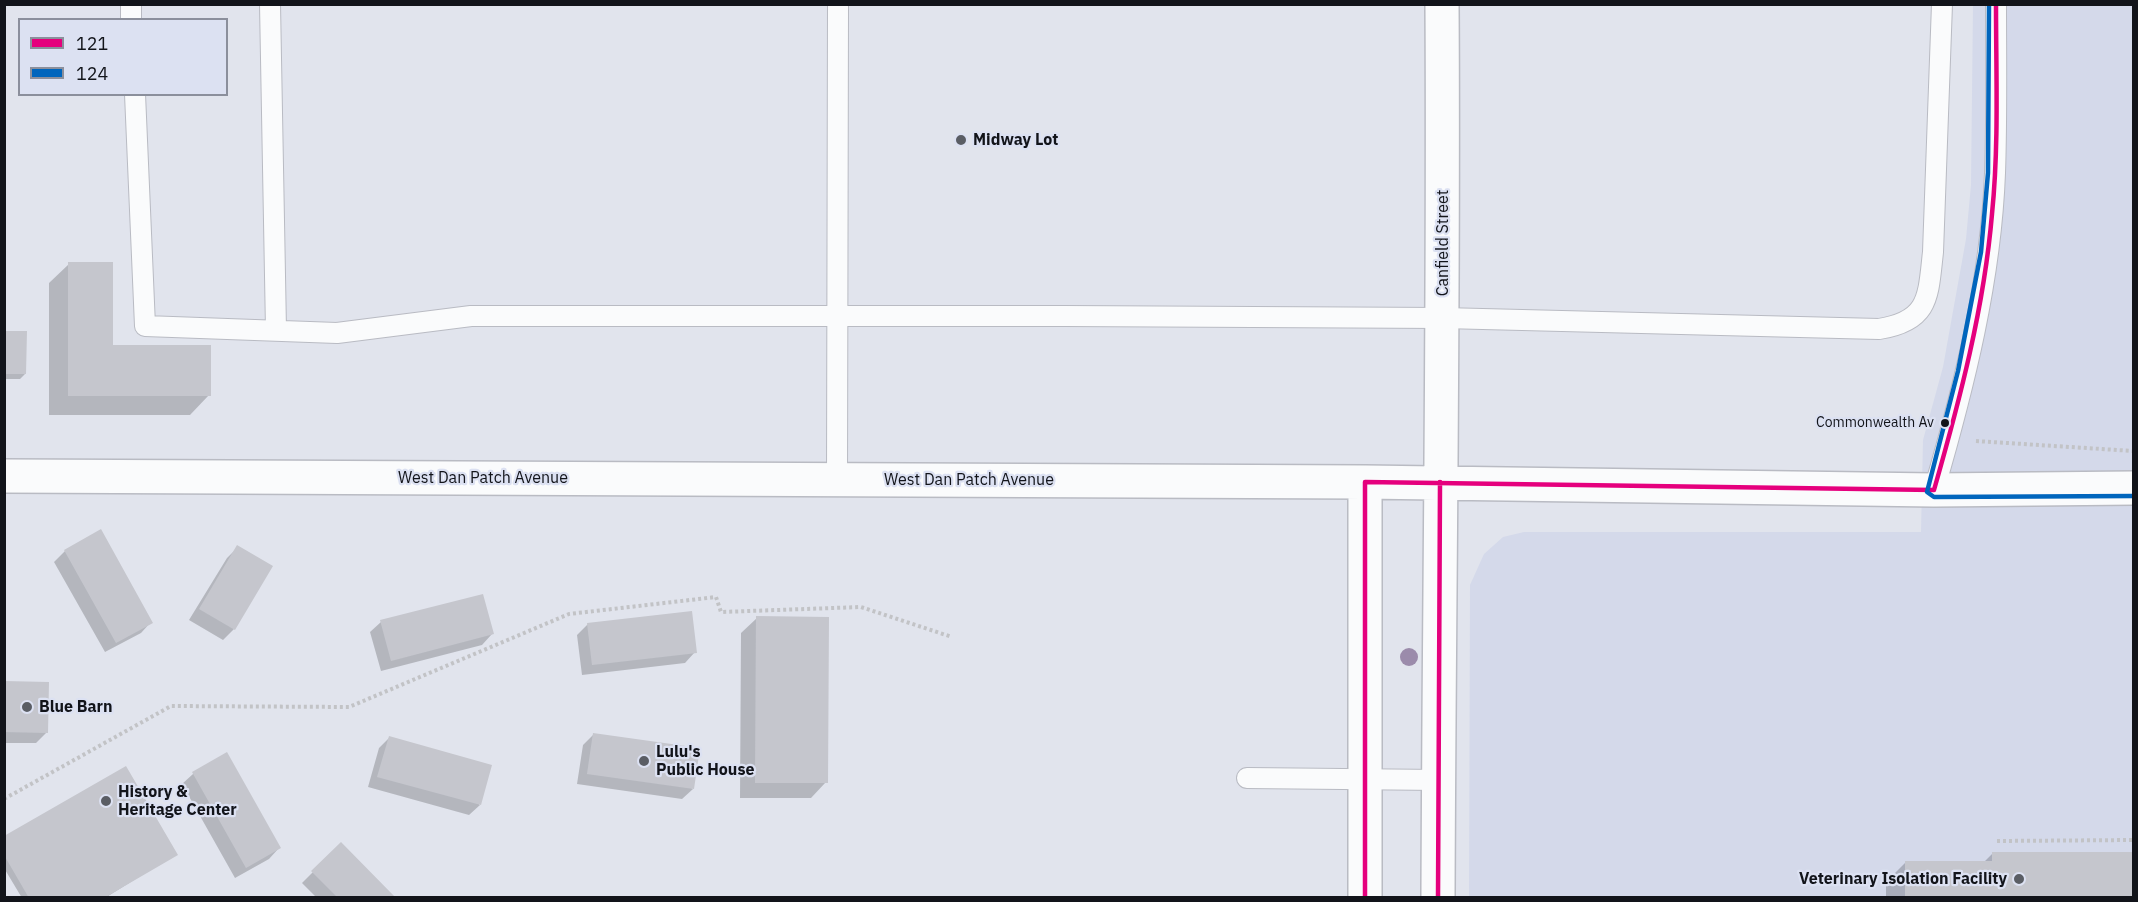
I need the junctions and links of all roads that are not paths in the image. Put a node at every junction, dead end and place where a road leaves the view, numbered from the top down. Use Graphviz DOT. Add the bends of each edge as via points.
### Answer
graph roads {
  1 [pos="270,4"];
  2 [pos="838,4"];
  3 [pos="1442,4"];
  4 [pos="1942,4"];
  5 [pos="1996,4"];
  6 [pos="135,96"];
  7 [pos="839,316"];
  8 [pos="1443,318"];
  9 [pos="276,330"];
  10 [pos="4,476"];
  11 [pos="837,479"];
  12 [pos="1365,482"];
  13 [pos="1440,482"];
  14 [pos="2133,488"];
  15 [pos="1934,490"];
  16 [pos="1248,778"];
  17 [pos="1365,780"];
  18 [pos="1439,780"];
  19 [pos="1365,897"];
  20 [pos="1438,897"];
  1 -- 9 [label="lane"];
  2 -- 7 [label="lane"];
  3 -- 8 [label="street, Canfield Street"];
  4 -- 8 [label="lane" via="1934,252 1925,304 1915,317 1898,326 1879,328"];
  5 -- 15 [label="lane" via="1995,174 1991,212 1974,334"];
  6 -- 9 [label="lane" via="145,326"];
  7 -- 8 [label="lane"];
  7 -- 9 [label="lane" via="471,316 337,333"];
  7 -- 11 [label="lane"];
  8 -- 13 [label="street, Canfield Street"];
  10 -- 11 [label="street, West Dan Patch Avenue"];
  11 -- 12 [label="street, West Dan Patch Avenue"];
  12 -- 13 [label="street, West Dan Patch Avenue"];
  12 -- 17 [label="street"];
  13 -- 15 [label="street, West Dan Patch Avenue"];
  13 -- 18 [label="street, Canfield Street"];
  14 -- 15 [label="street, West Dan Patch Avenue"];
  16 -- 17 [label="lane"];
  17 -- 18 [label="lane"];
  17 -- 19 [label="street"];
  18 -- 20 [label="street, Canfield Street"];
}
